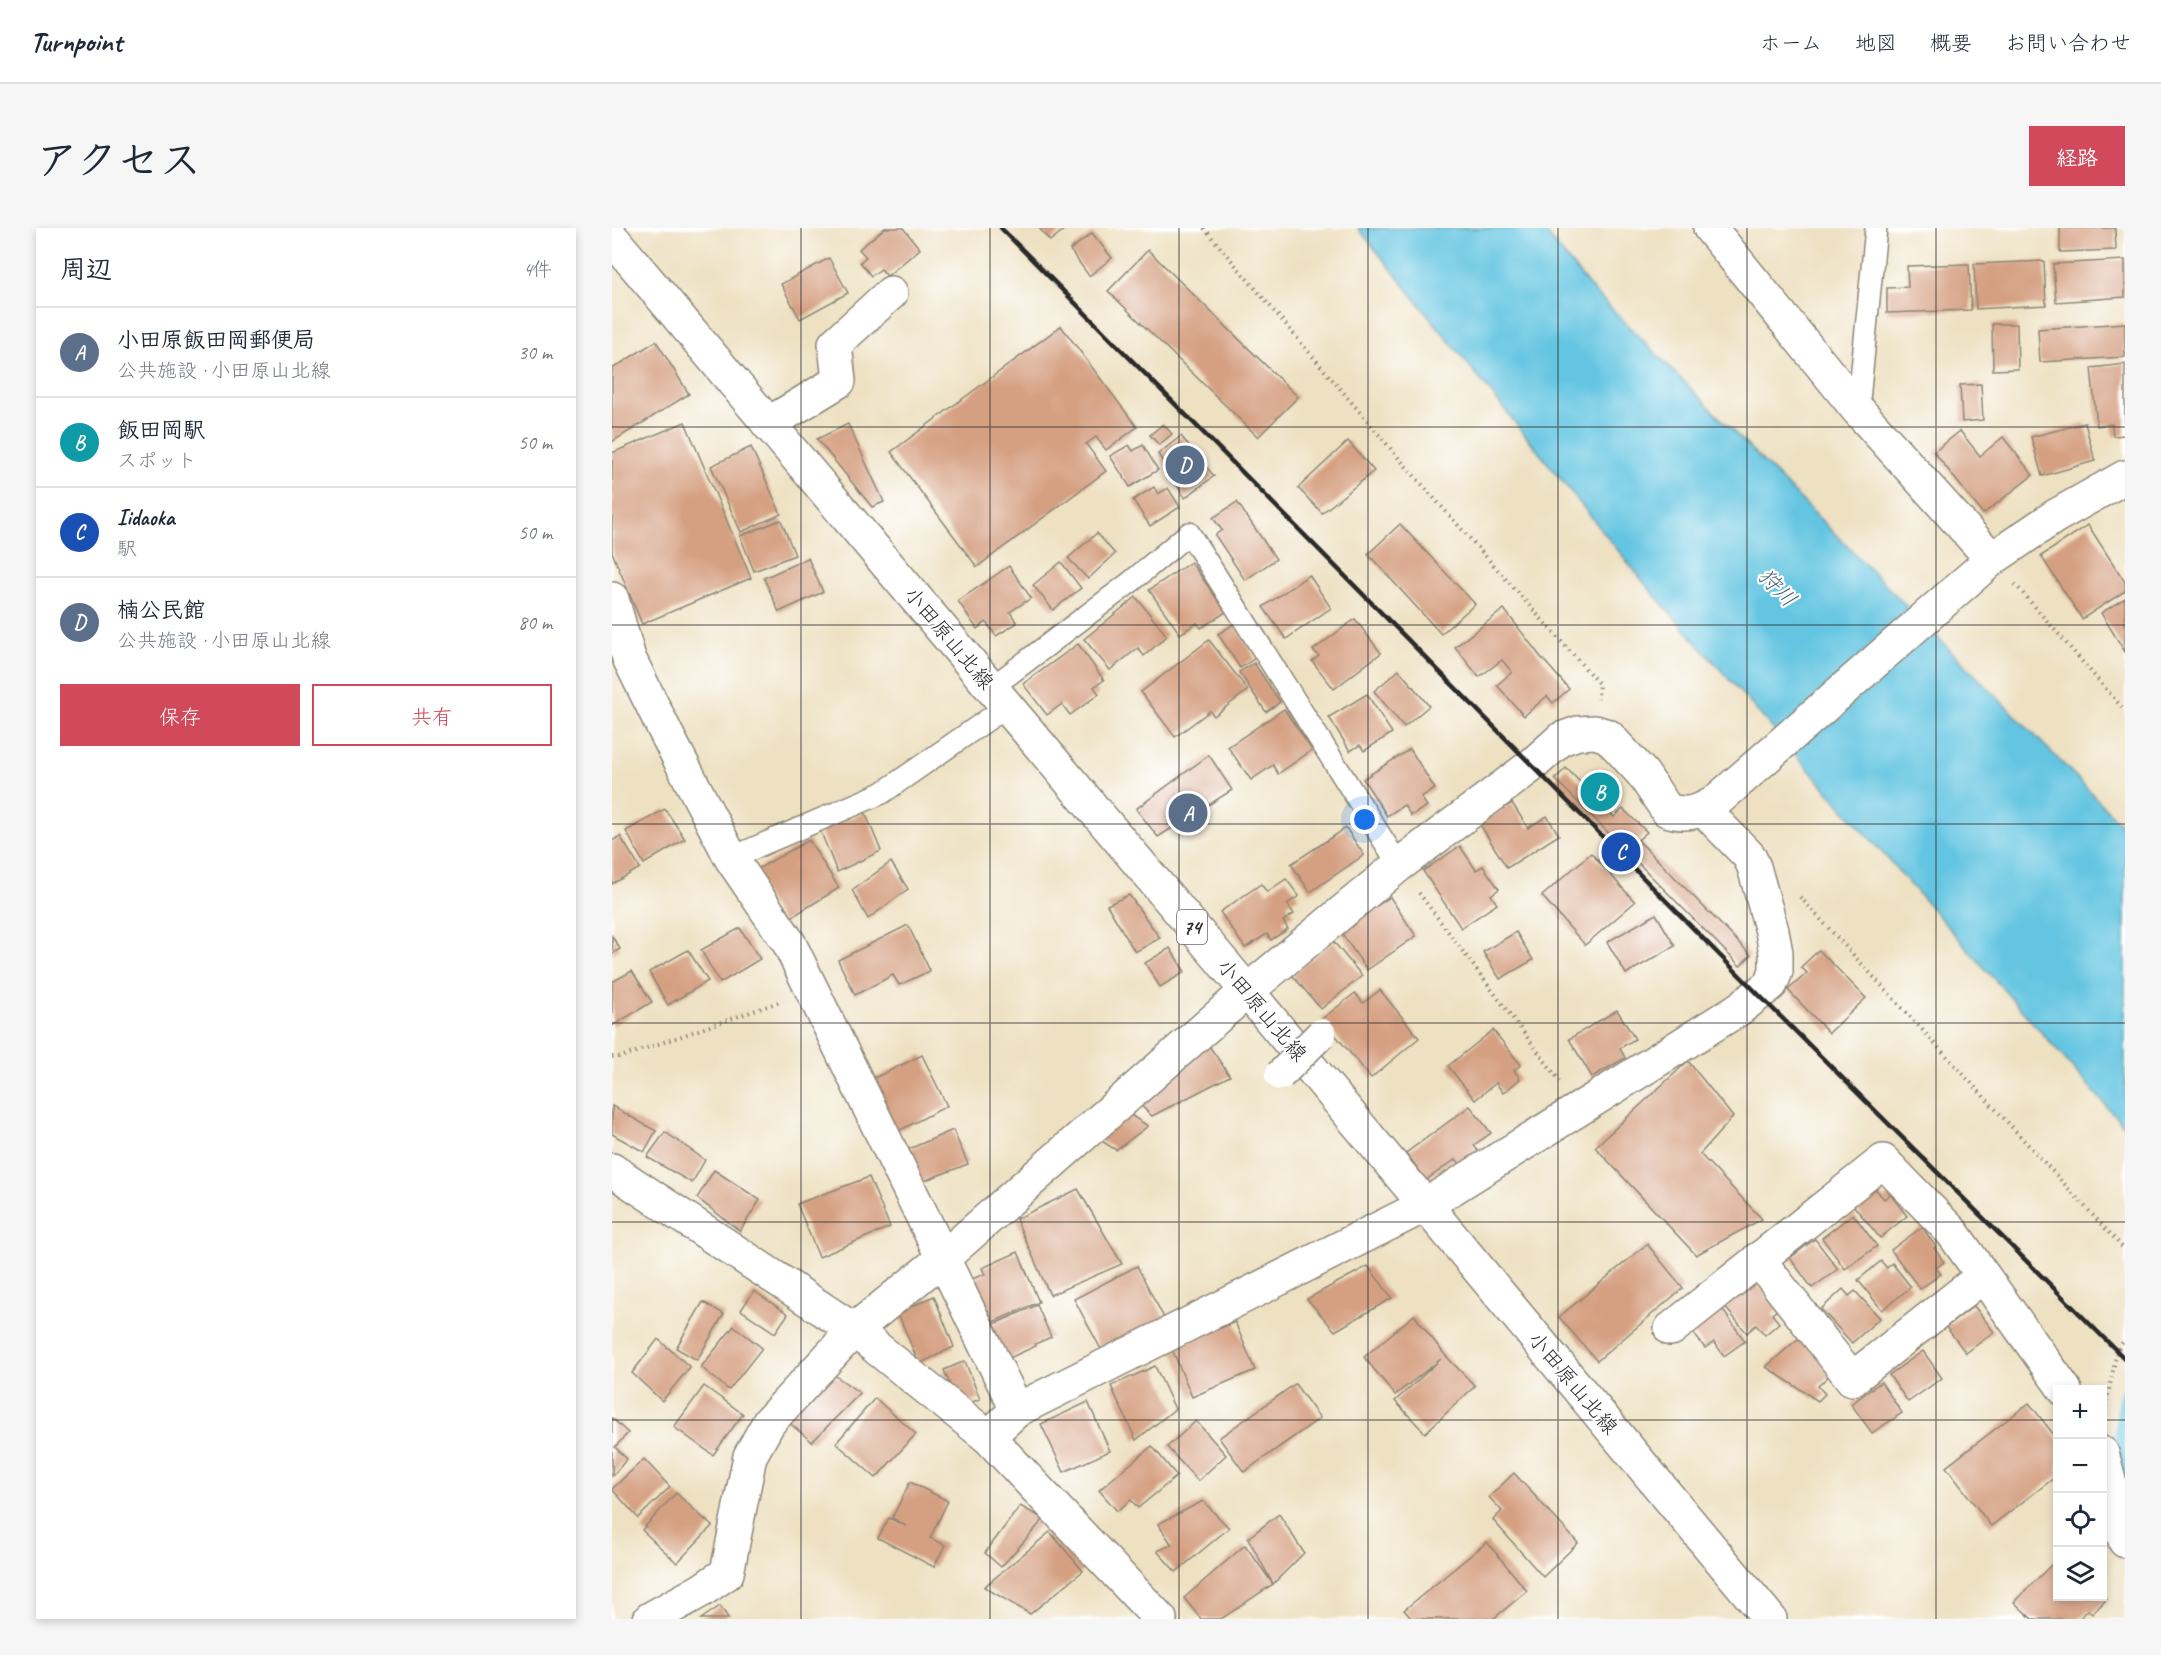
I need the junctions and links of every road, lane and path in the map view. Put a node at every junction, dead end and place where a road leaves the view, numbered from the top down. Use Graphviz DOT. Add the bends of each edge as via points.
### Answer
graph roads {
  1 [pos="1204,228"];
  2 [pos="1710,228"];
  3 [pos="1876,228"];
  4 [pos="612,238"];
  5 [pos="891,293"];
  6 [pos="1858,410"];
  7 [pos="768,424"];
  8 [pos="2125,477"];
  9 [pos="1992,559"];
  10 [pos="612,599"];
  11 [pos="998,698"];
  12 [pos="2125,711"];
  13 [pos="1594,732"];
  14 [pos="1708,806"];
  15 [pos="731,858"];
  16 [pos="1399,865"];
  17 [pos="1754,867"];
  18 [pos="811,991"];
  19 [pos="1247,992"];
  20 [pos="1321,1034"];
  21 [pos="612,1057"];
  22 [pos="1280,1075"];
  23 [pos="1580,1108"];
  24 [pos="612,1170"];
  25 [pos="1424,1206"];
  26 [pos="2125,1250"];
  27 [pos="942,1259"];
  28 [pos="1758,1259"];
  29 [pos="1983,1276"];
  30 [pos="1671,1329"];
  31 [pos="854,1330"];
  32 [pos="2125,1339"];
  33 [pos="2062,1385"];
  34 [pos="2107,1401"];
  35 [pos="1017,1410"];
  36 [pos="988,1437"];
  37 [pos="2107,1469"];
  38 [pos="2125,1541"];
  39 [pos="650,1619"];
  40 [pos="1160,1619"];
  41 [pos="1770,1619"];
  1 -- 13 [label="path" via="1402,462 1599,684"];
  2 -- 6 [label="street"];
  3 -- 6 [label="lane"];
  4 -- 7 [label="street, 小田原山北線 / 74"];
  5 -- 7 [label="street" via="835,344 838,381"];
  6 -- 9 [label="street"];
  7 -- 11 [label="street, 小田原山北線 / 74"];
  8 -- 9 [label="street" via="2054,517"];
  9 -- 12 [label="path"];
  9 -- 14 [label="street"];
  10 -- 15 [label="street" via="629,658"];
  11 -- 15 [label="lane" via="882,793"];
  11 -- 16 [label="lane" via="1189,533"];
  11 -- 19 [label="street, 小田原山北線 / 74"];
  13 -- 14 [label="street" via="1608,736 1643,774 1667,810 1689,814"];
  13 -- 16 [label="street" via="1561,739"];
  14 -- 17 [label="street"];
  15 -- 18 [label="street" via="789,943"];
  16 -- 19 [label="street"];
  16 -- 23 [label="path"];
  17 -- 23 [label="street" via="1776,953 1771,984 1739,1009"];
  17 -- 26 [label="path" via="1795,892"];
  18 -- 21 [label="path"];
  18 -- 27 [label="street"];
  19 -- 25 [label="street, 小田原山北線 / 74"];
  19 -- 27 [label="street"];
  20 -- 22 [label="street, bridge"];
  23 -- 25 [label="street"];
  24 -- 31 [label="street"];
  25 -- 35 [label="street"];
  25 -- 41 [label="street, 小田原山北線 / 74"];
  27 -- 31 [label="street"];
  27 -- 35 [label="street"];
  28 -- 29 [label="street" via="1883,1161 1952,1232"];
  28 -- 29 [label="street" via="1852,1379"];
  28 -- 30 [label="street"];
  29 -- 33 [label="street"];
  31 -- 36 [label="street"];
  31 -- 39 [label="street" via="769,1422 750,1456 727,1573"];
  32 -- 34 [label="path" via="2117,1351"];
  35 -- 36 [label="street"];
  36 -- 40 [label="street"];
  37 -- 38 [label="street"];
}
